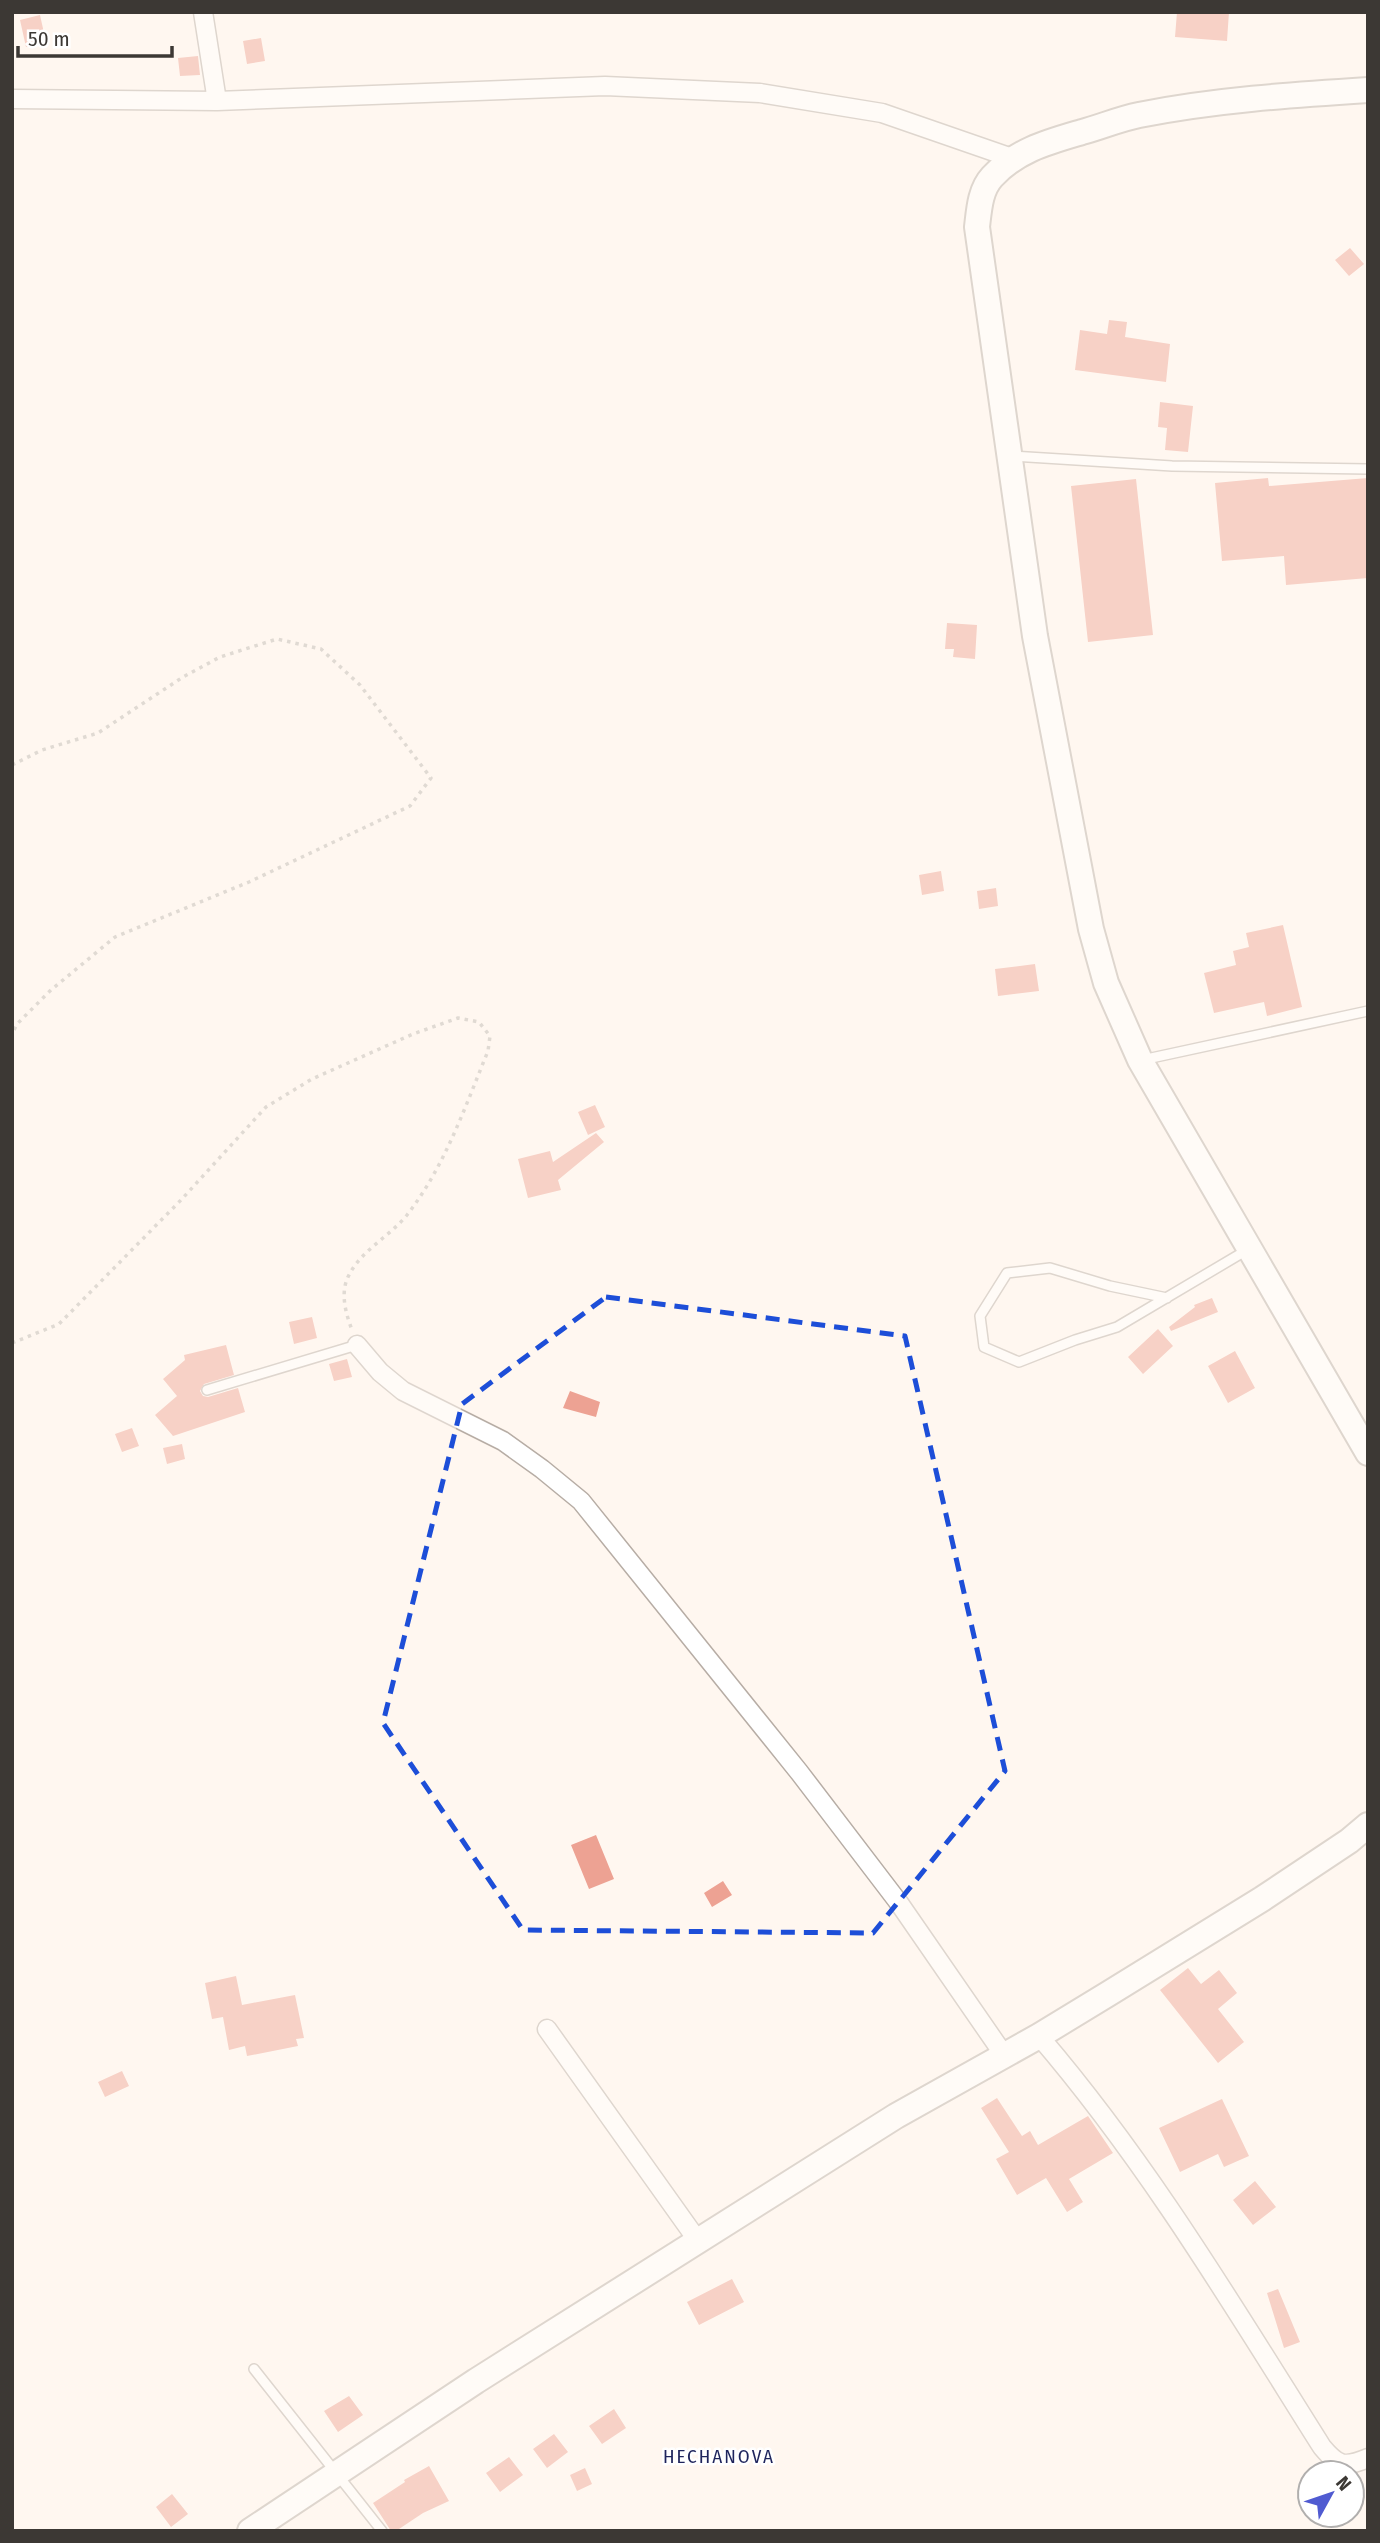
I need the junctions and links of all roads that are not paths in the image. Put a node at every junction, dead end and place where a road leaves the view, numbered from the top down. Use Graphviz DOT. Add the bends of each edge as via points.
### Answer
graph roads {
  1 [pos="203,12"];
  2 [pos="1368,90"];
  3 [pos="12,99"];
  4 [pos="217,102"];
  5 [pos="1012,158"];
  6 [pos="1009,456"];
  7 [pos="1368,469"];
  8 [pos="1368,1011"];
  9 [pos="1140,1060"];
  10 [pos="1249,1249"];
  11 [pos="1167,1298"];
  12 [pos="357,1345"];
  13 [pos="207,1390"];
  14 [pos="1368,1453"];
  15 [pos="1368,1825"];
  16 [pos="547,2029"];
  17 [pos="1039,2036"];
  18 [pos="1004,2055"];
  19 [pos="698,2241"];
  20 [pos="254,2369"];
  21 [pos="1368,2458"];
  22 [pos="337,2473"];
  23 [pos="250,2531"];
  24 [pos="382,2531"];
  1 -- 4 [label="street"];
  2 -- 5 [label="main road" via="1204,104 1135,116 1035,146"];
  3 -- 4 [label="street"];
  4 -- 5 [label="street" via="605,86 761,93 882,113"];
  5 -- 6 [label="main road" via="990,179 980,202 977,227"];
  6 -- 7 [label="lane" via="1172,466"];
  6 -- 9 [label="main road" via="1035,636 1091,929 1106,983"];
  8 -- 9 [label="lane"];
  9 -- 10 [label="main road"];
  10 -- 11 [label="lane"];
  10 -- 14 [label="main road"];
  11 -- 11 [label="lane" via="1117,1327 1019,1362 984,1347 980,1316 1007,1273 1050,1268"];
  12 -- 13 [label="lane"];
  12 -- 18 [label="street" via="402,1391 503,1441 581,1501 799,1772 899,1903"];
  15 -- 17 [label="main road" via="1262,1899"];
  16 -- 19 [label="street"];
  17 -- 18 [label="main road"];
  17 -- 21 [label="street" via="1159,2193 1322,2447 1345,2465"];
  18 -- 19 [label="main road" via="895,2116"];
  19 -- 22 [label="main road"];
  20 -- 22 [label="lane"];
  22 -- 23 [label="main road"];
  22 -- 24 [label="lane"];
}
